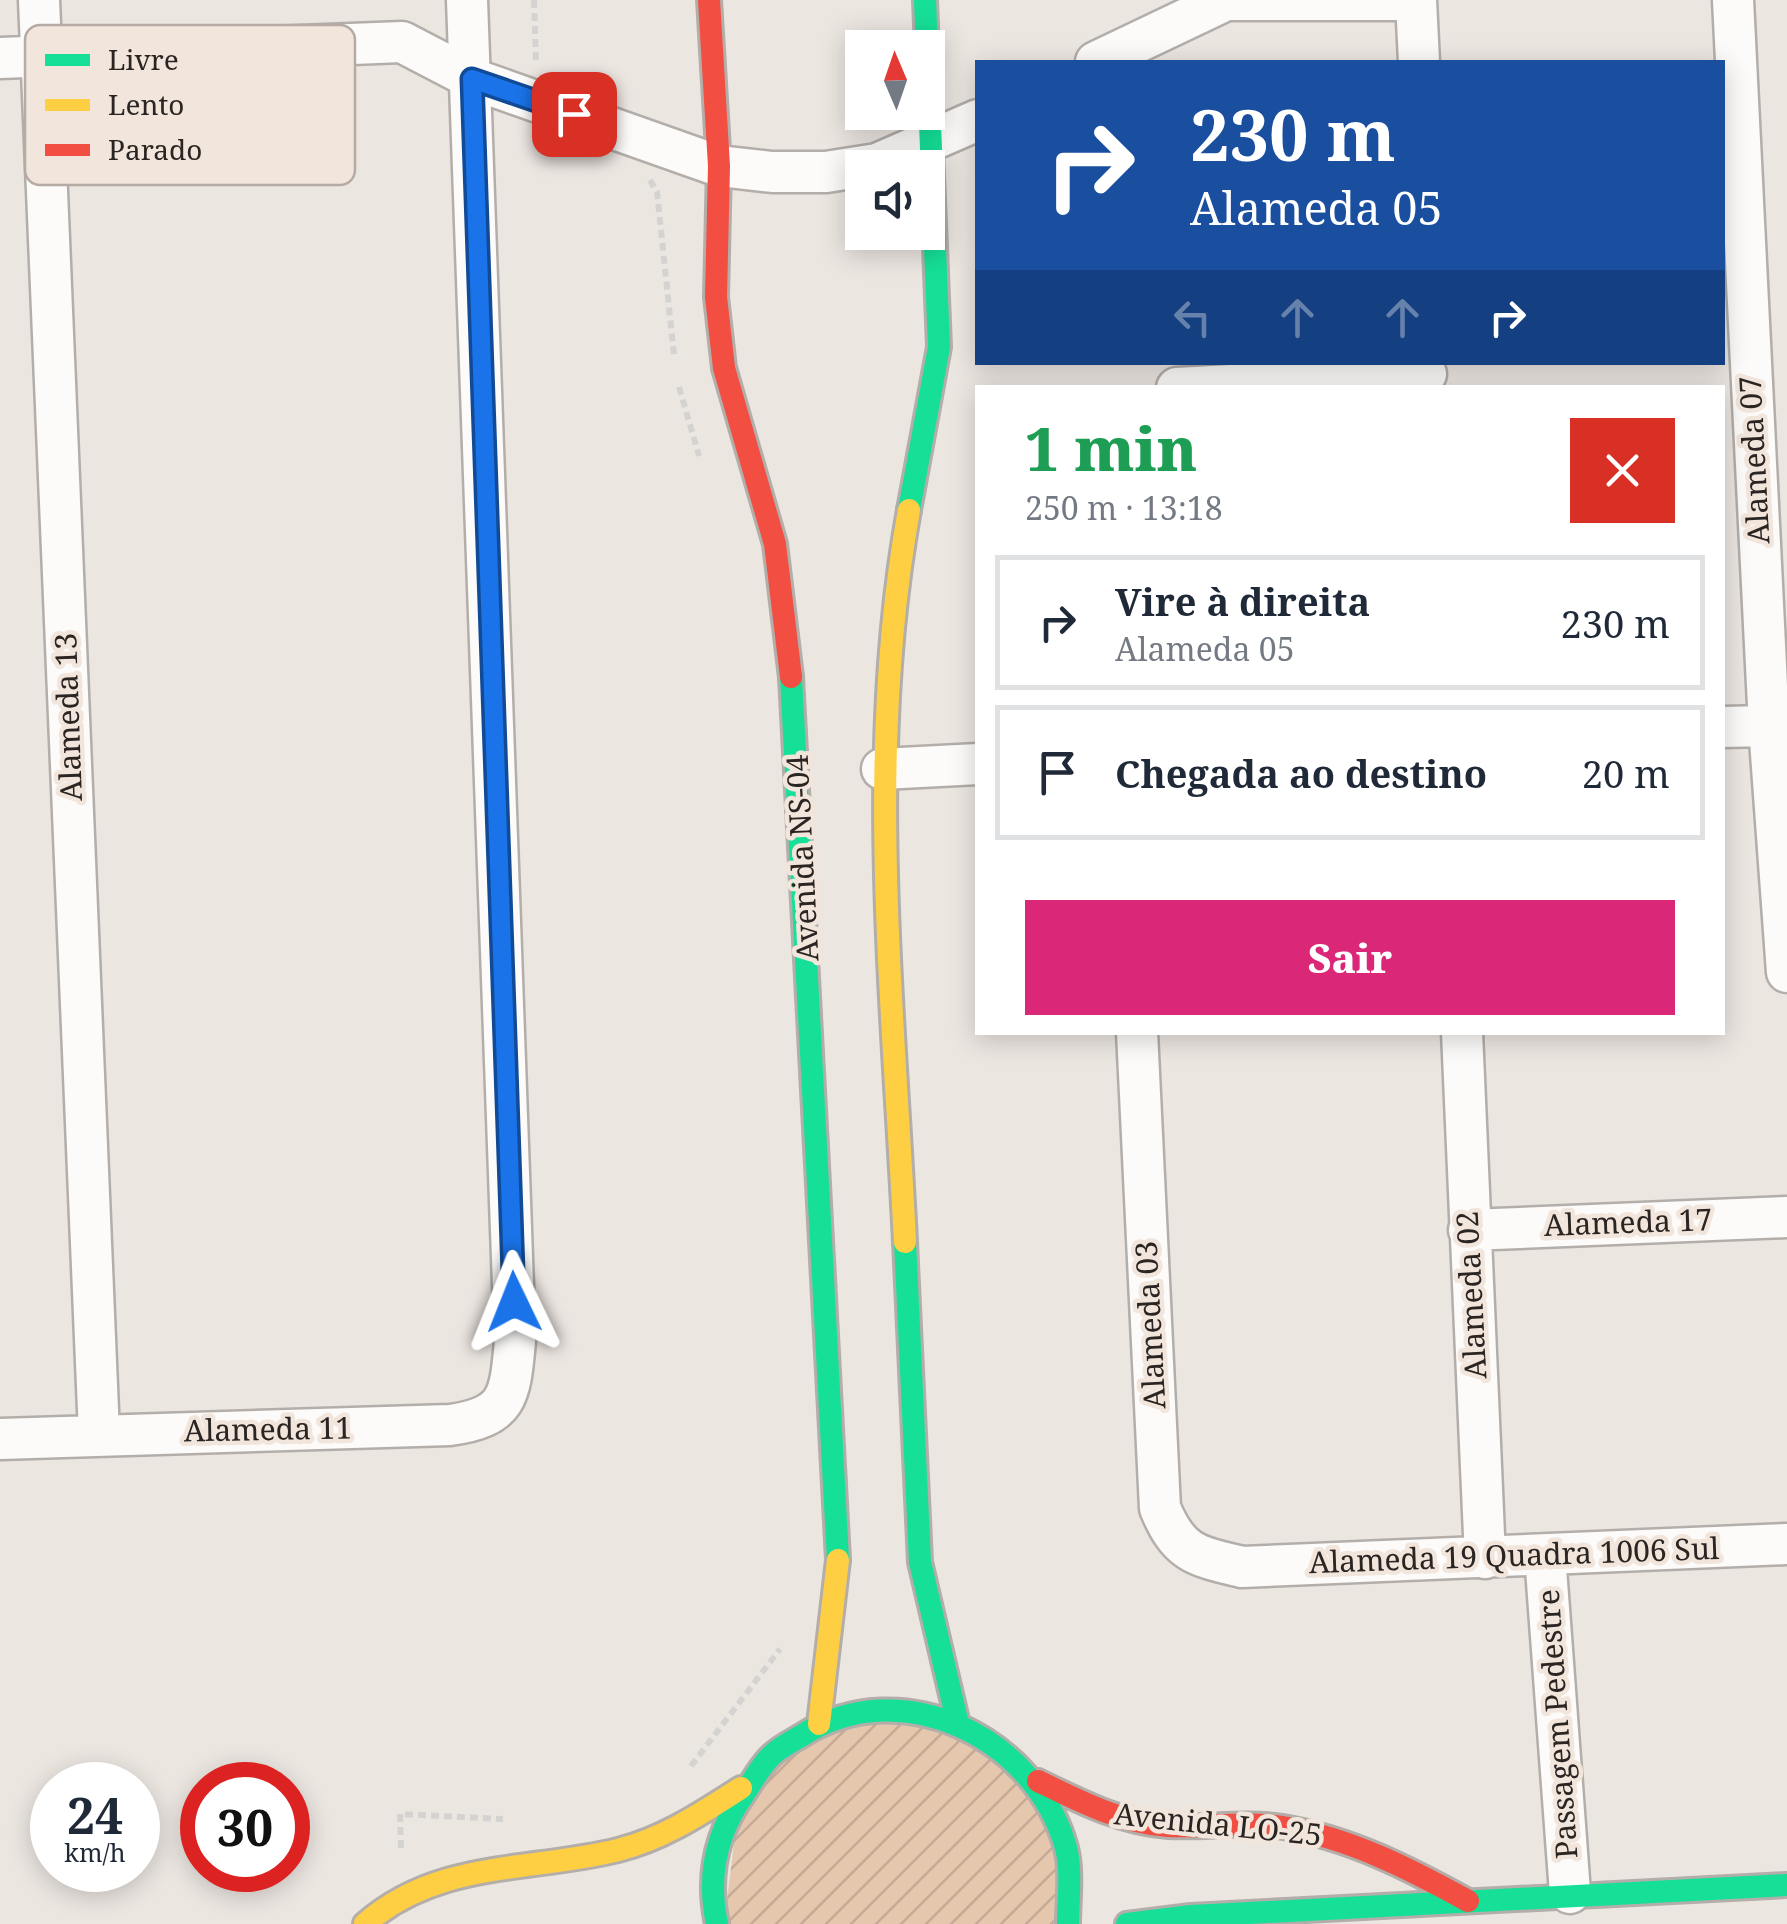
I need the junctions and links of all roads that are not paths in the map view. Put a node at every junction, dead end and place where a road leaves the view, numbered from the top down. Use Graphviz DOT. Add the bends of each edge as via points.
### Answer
graph roads {
  1 [pos="39,0"];
  2 [pos="469,0"];
  3 [pos="708,0"];
  4 [pos="926,0"];
  5 [pos="1416,0"];
  6 [pos="1733,0"];
  7 [pos="1215,2"];
  8 [pos="40,25"];
  9 [pos="402,42"];
  10 [pos="355,44"];
  11 [pos="25,57"];
  12 [pos="0,58"];
  13 [pos="1100,60"];
  14 [pos="1419,60"];
  15 [pos="472,79"];
  16 [pos="975,121"];
  17 [pos="932,142"];
  18 [pos="719,166"];
  19 [pos="1731,171"];
  20 [pos="46,185"];
  21 [pos="1427,374"];
  22 [pos="1231,385"];
  23 [pos="1769,726"];
  24 [pos="1725,727"];
  25 [pos="975,764"];
  26 [pos="882,768"];
  27 [pos="1786,920"];
  28 [pos="1787,972"];
  29 [pos="1137,1035"];
  30 [pos="1462,1035"];
  31 [pos="1787,1217"];
  32 [pos="1468,1230"];
  33 [pos="99,1434"];
  34 [pos="0,1439"];
  35 [pos="1787,1544"];
  36 [pos="1545,1555"];
  37 [pos="1485,1558"];
  38 [pos="1242,1567"];
  39 [pos="957,1720"];
  40 [pos="819,1724"];
  41 [pos="1038,1781"];
  42 [pos="742,1788"];
  43 [pos="1787,1885"];
  44 [pos="1570,1894"];
  45 [pos="1468,1901"];
  46 [pos="365,1924"];
  47 [pos="717,1924"];
  48 [pos="1068,1924"];
  49 [pos="1126,1924"];
  1 -- 8 [label="street, Alameda 13"];
  2 -- 9 [label="street"];
  2 -- 15 [label="street"];
  3 -- 18 [label="street, Avenida NS-04"];
  4 -- 17 [label="street"];
  5 -- 7 [label="street"];
  5 -- 14 [label="street"];
  6 -- 19 [label="street, Alameda 07"];
  7 -- 13 [label="street"];
  9 -- 10 [label="street"];
  9 -- 15 [label="street"];
  11 -- 12 [label="street"];
  15 -- 18 [label="street"];
  15 -- 33 [label="street, Alameda 11" via="512,1379 485,1421 450,1426"];
  16 -- 17 [label="street"];
  17 -- 18 [label="street" via="878,164 826,172"];
  17 -- 26 [label="street" via="939,347 892,604"];
  18 -- 40 [label="street, Avenida NS-04" via="716,297 724,368 775,544 788,627 806,889 838,1567"];
  19 -- 23 [label="street, Alameda 07"];
  20 -- 33 [label="street, Alameda 13"];
  21 -- 22 [label="street"];
  23 -- 24 [label="street"];
  23 -- 27 [label="street, Alameda 07"];
  25 -- 26 [label="street"];
  26 -- 39 [label="street" via="920,1562"];
  27 -- 28 [label="street"];
  29 -- 38 [label="street, Alameda 03" via="1160,1508 1172,1537 1196,1556"];
  30 -- 32 [label="street, Alameda 02"];
  31 -- 32 [label="street, Alameda 17"];
  32 -- 37 [label="street, Alameda 02"];
  33 -- 34 [label="street, Alameda 11"];
  35 -- 36 [label="street, Alameda 19 Quadra 1006 Sul"];
  36 -- 37 [label="street, Alameda 19 Quadra 1006 Sul"];
  36 -- 44 [label="street, Passagem Pedestre"];
  37 -- 38 [label="street, Alameda 19 Quadra 1006 Sul"];
  39 -- 40 [label="street" via="912,1710 864,1710"];
  39 -- 41 [label="street" via="1002,1745"];
  40 -- 42 [label="street" via="776,1750"];
  41 -- 45 [label="street, Avenida LO-25" via="1099,1812 1155,1824 1278,1826 1335,1838 1389,1858"];
  41 -- 48 [label="street" via="1064,1832 1073,1889"];
  42 -- 46 [label="street" via="672,1833 561,1864 464,1872 402,1893"];
  42 -- 47 [label="street" via="716,1844"];
  43 -- 44 [label="street"];
  44 -- 45 [label="street"];
  45 -- 49 [label="street"];
}
